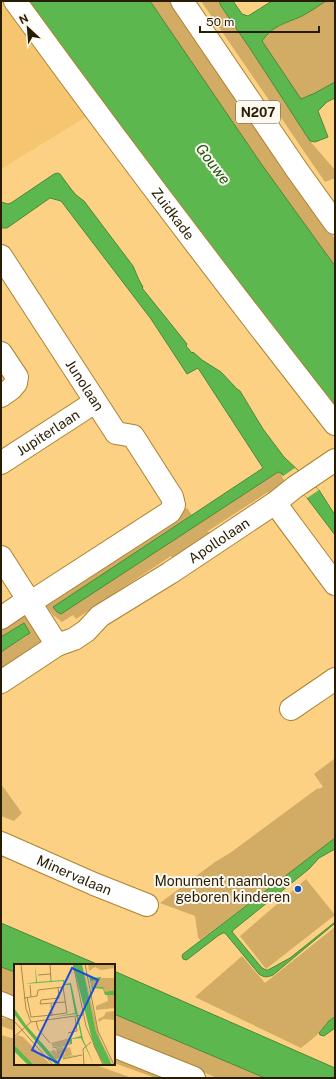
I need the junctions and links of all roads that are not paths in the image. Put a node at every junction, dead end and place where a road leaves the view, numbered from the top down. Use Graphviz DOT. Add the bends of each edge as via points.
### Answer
graph roads {
  1 [pos="15,1"];
  2 [pos="182,1"];
  3 [pos="335,223"];
  4 [pos="1,256"];
  5 [pos="1,353"];
  6 [pos="1,396"];
  7 [pos="95,402"];
  8 [pos="335,424"];
  9 [pos="335,460"];
  10 [pos="1,463"];
  11 [pos="275,503"];
  12 [pos="1,557"];
  13 [pos="335,584"];
  14 [pos="30,601"];
  15 [pos="1,618"];
  16 [pos="57,645"];
  17 [pos="335,679"];
  18 [pos="1,682"];
  19 [pos="291,710"];
  20 [pos="1,843"];
  21 [pos="147,906"];
  22 [pos="1,1003"];
  23 [pos="14,1009"];
  24 [pos="115,1046"];
  25 [pos="194,1078"];
  1 -- 8 [label="street, Zuidkade" via="270,342"];
  2 -- 3 [label="street, N207"];
  4 -- 7 [label="street, Junolaan"];
  5 -- 6 [label="street" via="17,377 11,389"];
  7 -- 10 [label="street, Jupiterlaan"];
  7 -- 14 [label="street, Junolaan" via="116,433 133,436 172,497 174,505 170,512"];
  9 -- 11 [label="street, Apollolaan"];
  11 -- 13 [label="street"];
  11 -- 16 [label="street, Apollolaan" via="100,616 74,639"];
  12 -- 14 [label="street"];
  14 -- 15 [label="street"];
  14 -- 16 [label="street"];
  16 -- 18 [label="street, Apollolaan"];
  17 -- 19 [label="street"];
  20 -- 21 [label="street, Minervalaan"];
  22 -- 23 [label="street"];
  24 -- 25 [label="street"];
}
